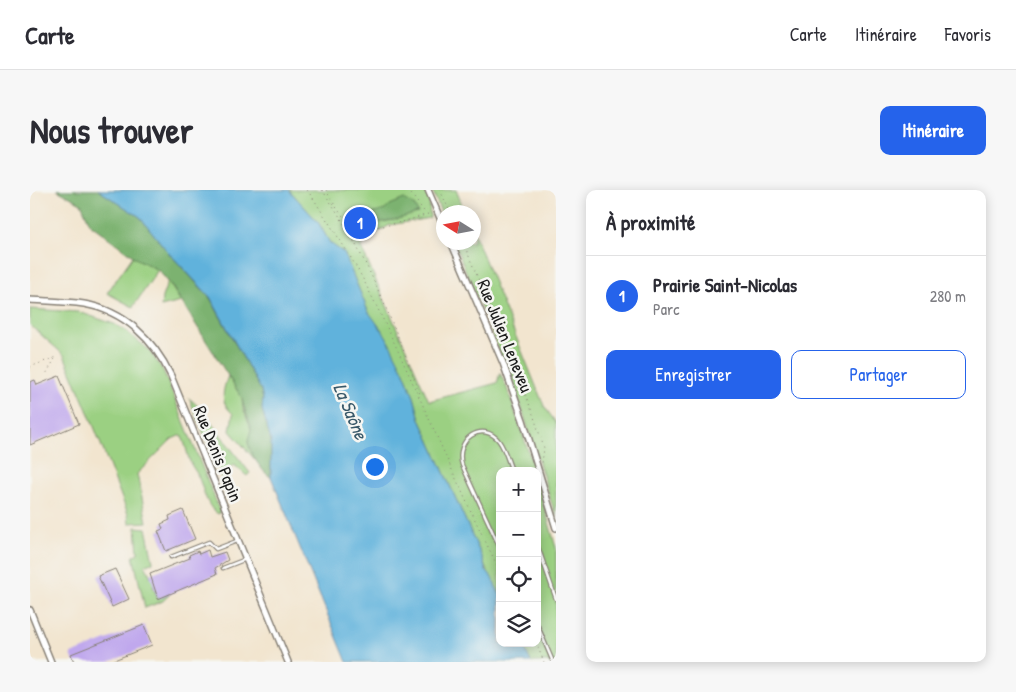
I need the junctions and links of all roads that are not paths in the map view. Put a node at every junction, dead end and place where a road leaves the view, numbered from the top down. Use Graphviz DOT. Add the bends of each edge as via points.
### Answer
graph roads {
  1 [pos="428,190"];
  2 [pos="436,209"];
  3 [pos="454,250"];
  4 [pos="30,300"];
  5 [pos="510,467"];
  6 [pos="556,528"];
  7 [pos="496,539"];
  8 [pos="238,540"];
  9 [pos="541,556"];
  10 [pos="171,557"];
  11 [pos="246,559"];
  12 [pos="222,568"];
  13 [pos="556,599"];
  14 [pos="30,610"];
  15 [pos="541,634"];
  16 [pos="51,662"];
  17 [pos="288,662"];
  18 [pos="553,662"];
  1 -- 2 [label="street"];
  3 -- 6 [label="street, Rue Julien Leneveu" via="503,363"];
  4 -- 8 [label="street, Rue Denis Papin" via="101,309 126,320 159,352"];
  5 -- 7 [label="lane" via="495,437 478,433 462,446 462,465"];
  8 -- 10 [label="lane" via="216,549 208,542"];
  8 -- 11 [label="street, Rue Denis Papin"];
  9 -- 13 [label="lane"];
  11 -- 12 [label="lane"];
  11 -- 17 [label="street, Rue Denis Papin"];
  14 -- 16 [label="street"];
  15 -- 18 [label="lane"];
}
